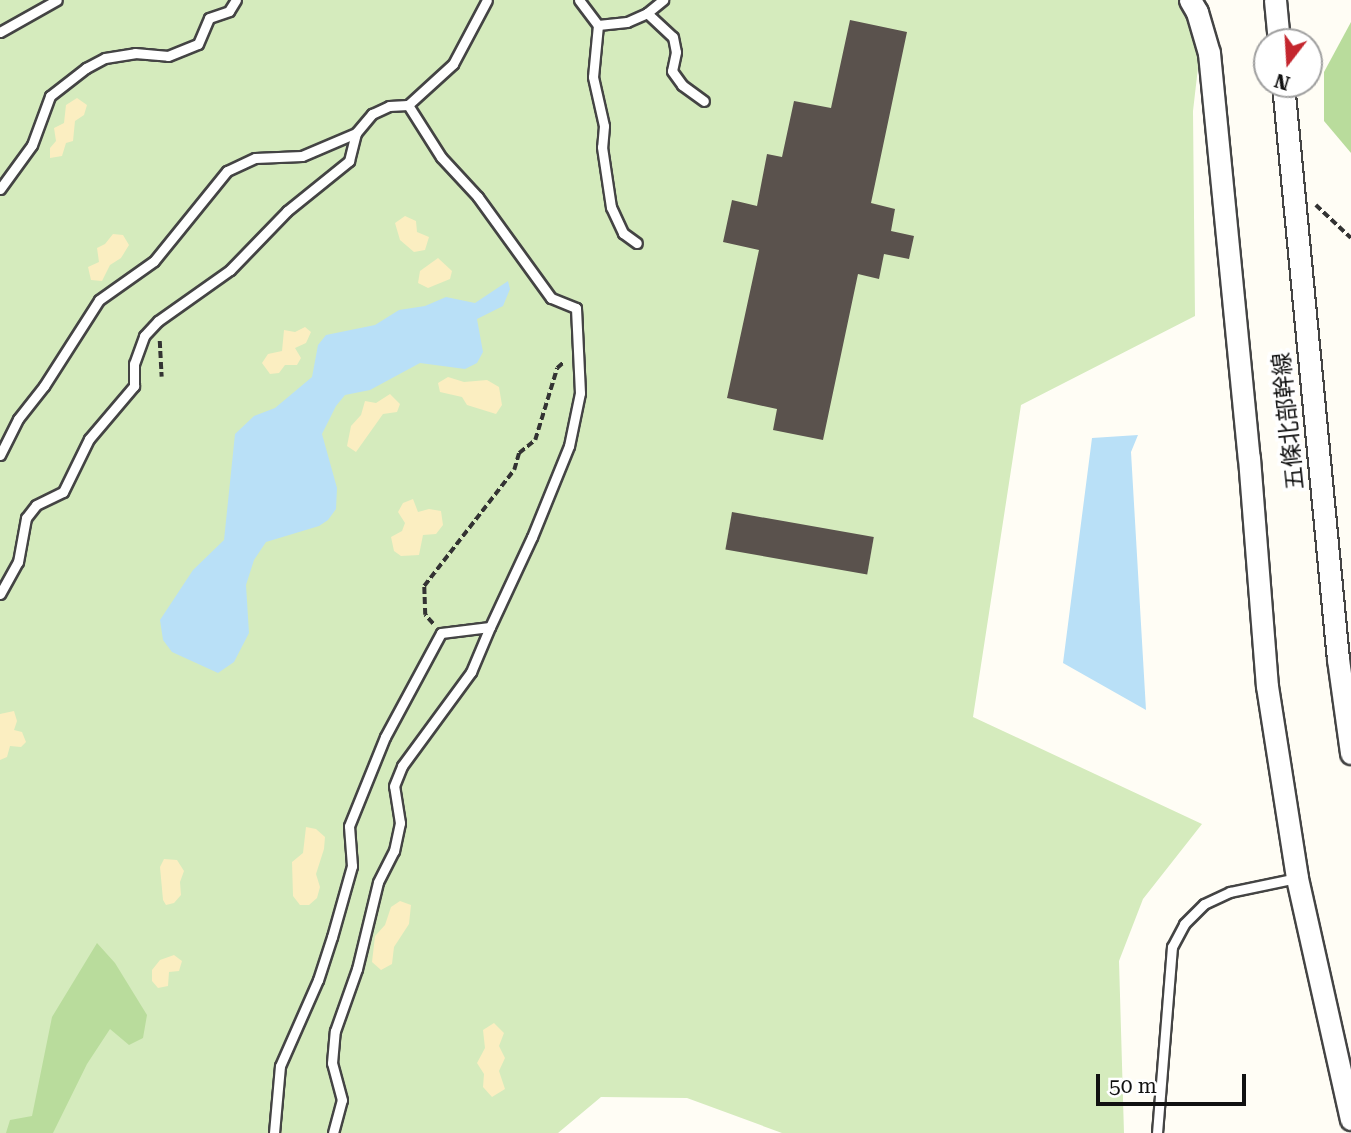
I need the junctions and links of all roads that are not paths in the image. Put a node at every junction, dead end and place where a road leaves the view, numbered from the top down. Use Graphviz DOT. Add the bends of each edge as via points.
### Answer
graph roads {
  1 [pos="57,0"];
  2 [pos="236,0"];
  3 [pos="487,0"];
  4 [pos="579,0"];
  5 [pos="663,0"];
  6 [pos="1190,0"];
  7 [pos="1275,0"];
  8 [pos="648,13"];
  9 [pos="598,24"];
  10 [pos="1278,28"];
  11 [pos="0,32"];
  12 [pos="1284,98"];
  13 [pos="704,101"];
  14 [pos="408,105"];
  15 [pos="356,133"];
  16 [pos="0,189"];
  17 [pos="637,243"];
  18 [pos="0,455"];
  19 [pos="0,594"];
  20 [pos="490,627"];
  21 [pos="1351,753"];
  22 [pos="1297,878"];
  23 [pos="1351,1119"];
  24 [pos="274,1133"];
  25 [pos="333,1133"];
  26 [pos="1157,1133"];
  1 -- 11 [label="lane"];
  2 -- 16 [label="lane" via="229,11 209,19 198,44 168,56 105,58 50,96 32,145"];
  3 -- 14 [label="lane" via="453,64"];
  4 -- 9 [label="lane"];
  5 -- 8 [label="lane"];
  6 -- 22 [label="street" via="1209,53 1250,458 1267,687"];
  7 -- 10 [label="street"];
  8 -- 9 [label="lane" via="627,22"];
  8 -- 13 [label="lane" via="673,37 672,71"];
  9 -- 17 [label="lane" via="593,78 604,126 602,147 611,207 623,233"];
  12 -- 21 [label="street, 五條北部幹線"];
  14 -- 15 [label="lane" via="389,106 372,114"];
  14 -- 20 [label="lane" via="441,158 478,197 551,298 576,307 580,393 569,446"];
  15 -- 18 [label="lane" via="302,156 255,158 228,171 154,261 99,300 18,419"];
  15 -- 19 [label="lane" via="349,161 287,211 230,270 144,336 134,364 134,386 89,439 63,492 36,505 26,518 18,562"];
  20 -- 24 [label="lane" via="441,633 385,737 349,826 352,866 318,980 279,1066"];
  20 -- 25 [label="lane" via="471,672 402,766 394,786 400,823 394,851 378,882 357,969 335,1031 332,1063 342,1100"];
  22 -- 23 [label="street"];
  22 -- 26 [label="lane" via="1230,892 1204,904 1184,924 1172,947"];
}
